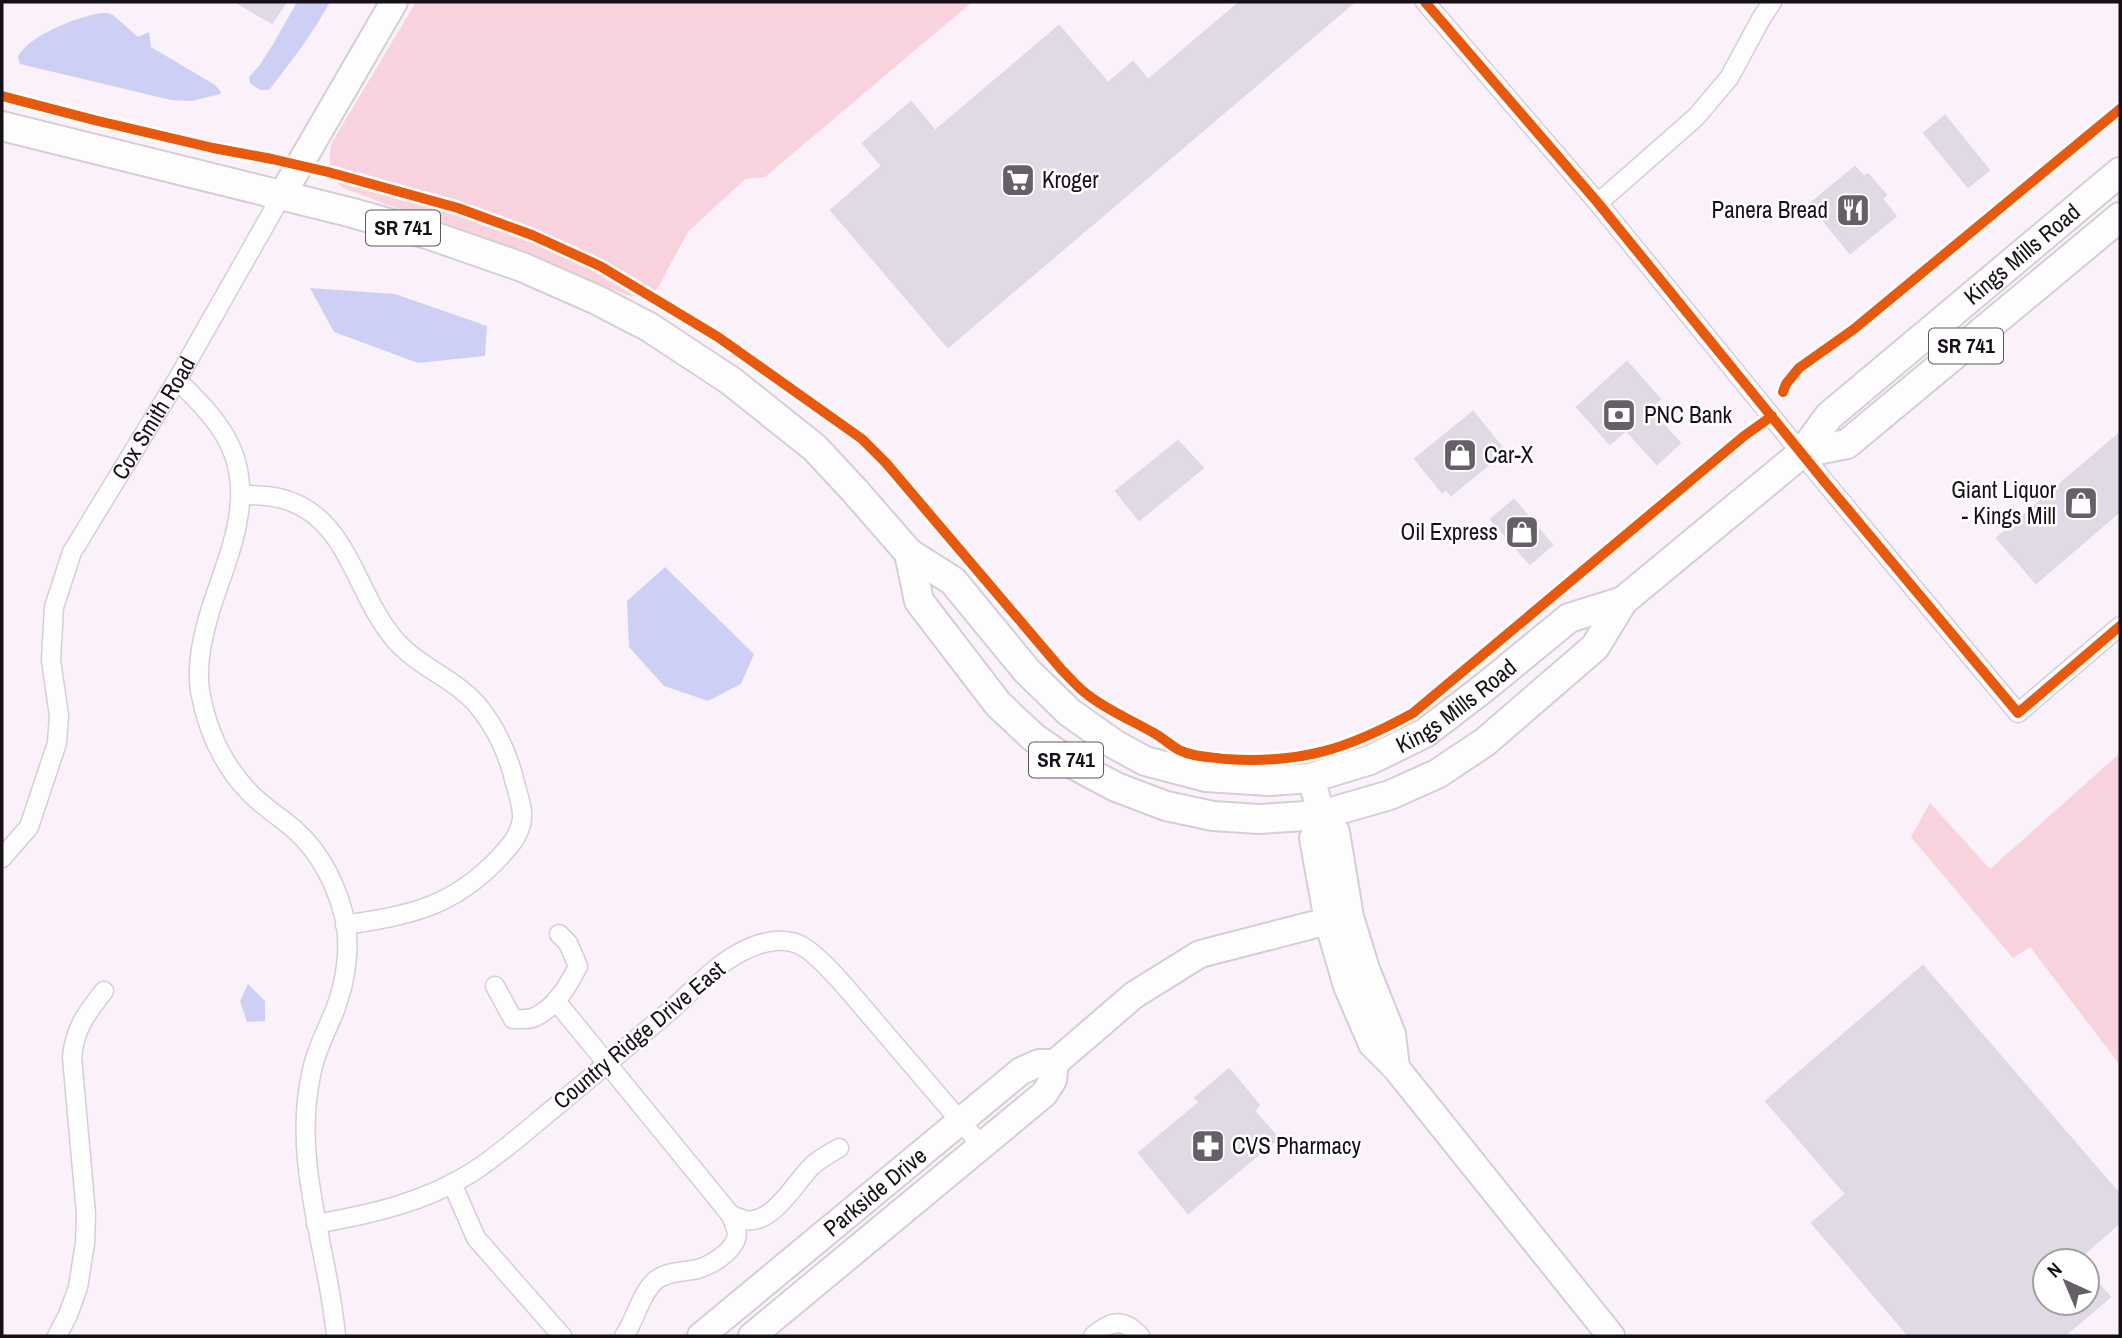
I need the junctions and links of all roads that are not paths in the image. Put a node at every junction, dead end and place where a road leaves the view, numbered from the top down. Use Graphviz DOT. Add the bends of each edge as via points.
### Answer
graph roads {
  1 [pos="394,2"];
  2 [pos="1425,2"];
  3 [pos="1772,2"];
  4 [pos="2,126"];
  5 [pos="2120,172"];
  6 [pos="282,195"];
  7 [pos="1598,203"];
  8 [pos="2120,217"];
  9 [pos="177,380"];
  10 [pos="1802,453"];
  11 [pos="242,495"];
  12 [pos="909,554"];
  13 [pos="1623,601"];
  14 [pos="2120,626"];
  15 [pos="1311,778"];
  16 [pos="1322,820"];
  17 [pos="2,858"];
  18 [pos="1328,921"];
  19 [pos="345,925"];
  20 [pos="559,934"];
  21 [pos="495,986"];
  22 [pos="104,991"];
  23 [pos="556,1001"];
  24 [pos="1055,1063"];
  25 [pos="606,1065"];
  26 [pos="1396,1068"];
  27 [pos="961,1121"];
  28 [pos="982,1146"];
  29 [pos="839,1148"];
  30 [pos="452,1183"];
  31 [pos="730,1214"];
  32 [pos="316,1224"];
  33 [pos="57,1336"];
  34 [pos="336,1336"];
  35 [pos="562,1336"];
  36 [pos="624,1336"];
  37 [pos="701,1336"];
  38 [pos="752,1336"];
  39 [pos="1093,1336"];
  40 [pos="1140,1336"];
  41 [pos="1611,1336"];
  1 -- 6 [label="street, Cox Smith Road"];
  2 -- 7 [label="street"];
  3 -- 7 [label="street" via="1729,78 1696,117"];
  4 -- 6 [label="main road, SR 741"];
  5 -- 10 [label="main road, Kings Mills Road / SR 741" via="1829,416"];
  6 -- 9 [label="street, Cox Smith Road"];
  6 -- 12 [label="main road, SR 741" via="427,234 522,267 649,327 731,381 815,448"];
  7 -- 10 [label="street"];
  8 -- 10 [label="main road, Kings Mills Road / SR 741" via="1847,444"];
  9 -- 11 [label="street" via="223,432 234,453"];
  9 -- 17 [label="street, Cox Smith Road" via="72,552 54,607 51,660 59,716 57,743 29,827"];
  10 -- 13 [label="main road, Kings Mills Road / SR 741"];
  10 -- 14 [label="street" via="2018,713"];
  11 -- 19 [label="street" via="239,521 199,659 206,718 231,771 320,859 335,886"];
  11 -- 19 [label="street" via="294,503 331,530 386,629 408,653 476,703 502,743 513,773 522,822 508,849 487,871 421,911"];
  12 -- 15 [label="main road, SR 741" via="953,581 1027,671 1069,712 1114,744 1145,761 1206,777"];
  12 -- 16 [label="main road, SR 741" via="919,601 998,704 1069,762 1166,806 1213,816"];
  13 -- 15 [label="main road, Kings Mills Road / SR 741" via="1569,618 1425,733 1370,760"];
  13 -- 16 [label="main road, Kings Mills Road / SR 741" via="1595,647 1485,742 1437,774"];
  15 -- 16 [label="street"];
  16 -- 18 [label="street" via="1313,838"];
  16 -- 26 [label="street" via="1336,832 1350,917 1392,1034"];
  18 -- 24 [label="street, Parkside Drive" via="1200,954 1134,995"];
  18 -- 26 [label="street" via="1347,986 1372,1044"];
  19 -- 32 [label="street" via="344,978 315,1059 306,1105 304,1136"];
  20 -- 23 [label="street" via="578,966"];
  21 -- 23 [label="street" via="513,1019 534,1018"];
  22 -- 33 [label="street" via="85,1015 74,1042 85,1243 78,1287"];
  23 -- 25 [label="street"];
  24 -- 27 [label="street, Parkside Drive" via="1039,1063 1021,1071"];
  24 -- 28 [label="street, Parkside Drive" via="1053,1080 1044,1094"];
  25 -- 27 [label="street, Country Ridge Drive East" via="724,961 756,945 786,941 813,955 851,994"];
  25 -- 30 [label="street, Country Ridge Drive East" via="506,1147"];
  25 -- 31 [label="street"];
  26 -- 41 [label="street"];
  27 -- 28 [label="street, Country Ridge Drive East"];
  27 -- 37 [label="street, Parkside Drive"];
  28 -- 38 [label="street, Parkside Drive"];
  29 -- 31 [label="street" via="810,1168 771,1211 750,1221"];
  30 -- 32 [label="street, Country Ridge Drive East" via="373,1214"];
  30 -- 35 [label="street" via="476,1238"];
  31 -- 36 [label="street" via="737,1232 729,1249 699,1268 659,1278 647,1290"];
  32 -- 34 [label="street"];
  39 -- 40 [label="street" via="1105,1326 1120,1323"];
}
